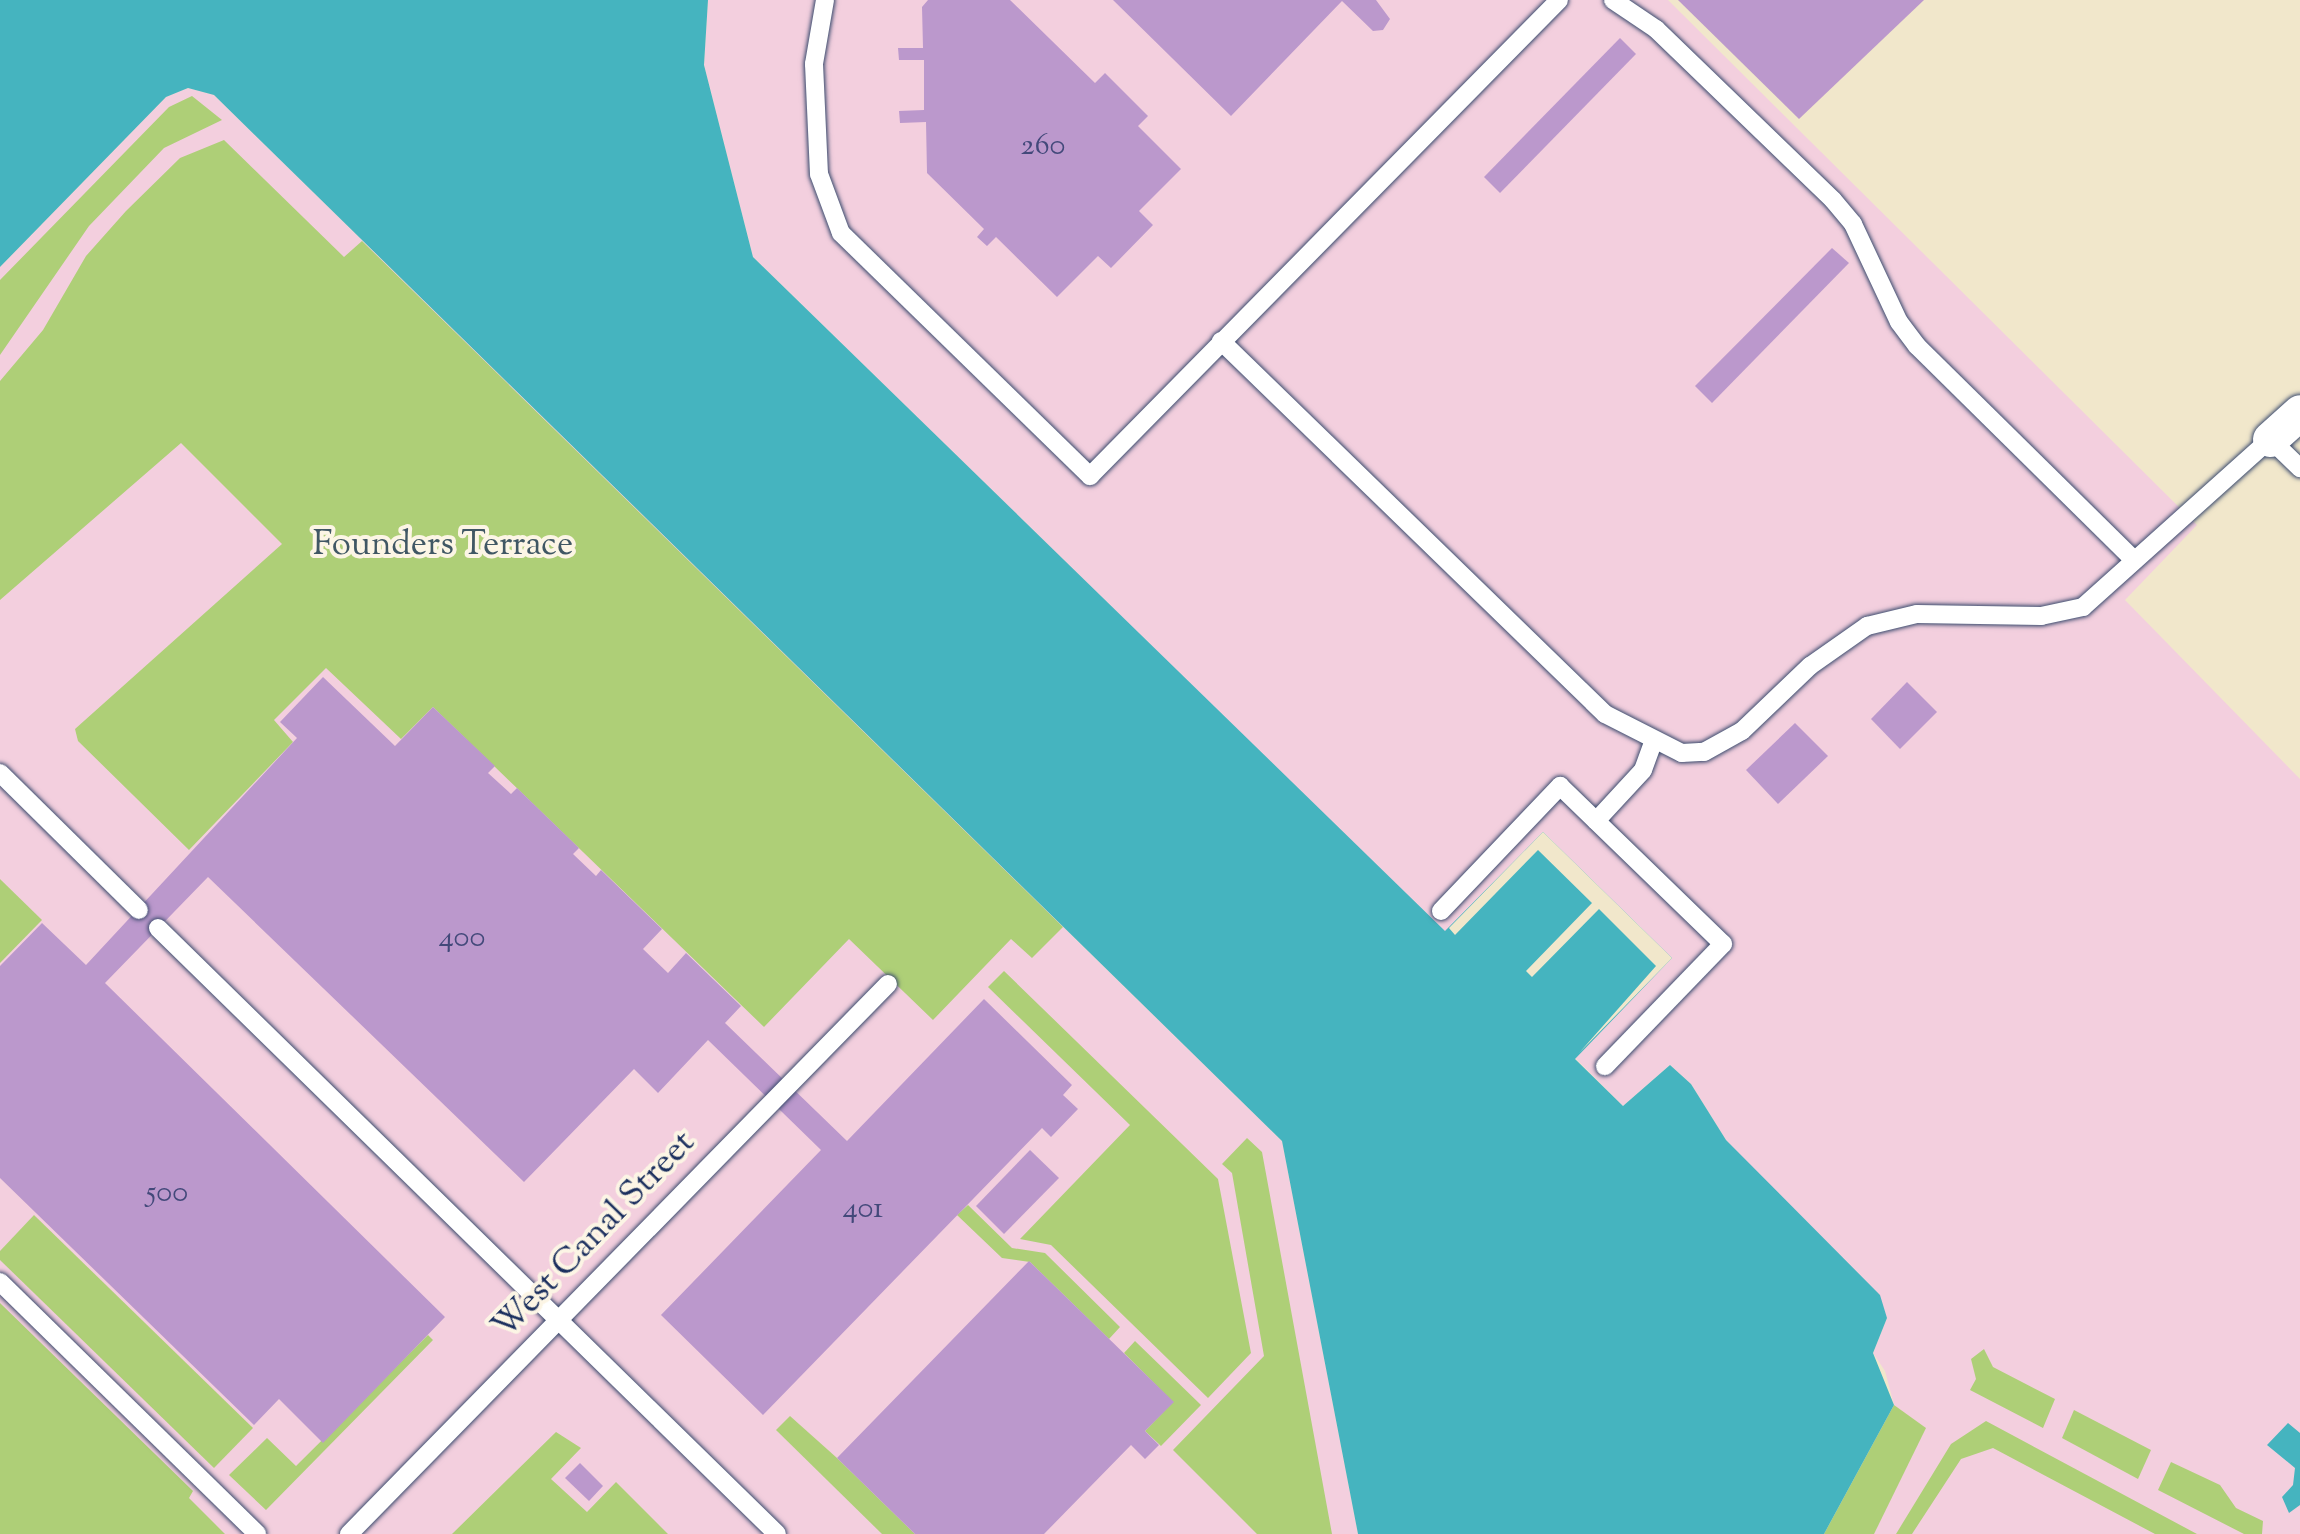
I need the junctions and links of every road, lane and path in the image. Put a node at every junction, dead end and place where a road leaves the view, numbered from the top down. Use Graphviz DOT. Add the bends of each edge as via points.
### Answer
graph roads {
  1 [pos="825,0"];
  2 [pos="1558,0"];
  3 [pos="1613,0"];
  4 [pos="1222,341"];
  5 [pos="2300,412"];
  6 [pos="2270,438"];
  7 [pos="2300,468"];
  8 [pos="2134,560"];
  9 [pos="1653,742"];
  10 [pos="0,773"];
  11 [pos="1596,821"];
  12 [pos="139,910"];
  13 [pos="1441,910"];
  14 [pos="158,928"];
  15 [pos="888,984"];
  16 [pos="1605,1066"];
  17 [pos="0,1282"];
  18 [pos="558,1320"];
  19 [pos="258,1534"];
  20 [pos="349,1534"];
  21 [pos="776,1534"];
  1 -- 4 [label="lane" via="814,64 820,174 835,223 856,253 1090,476"];
  2 -- 4 [label="lane"];
  3 -- 8 [label="lane" via="1656,29 1833,200 1854,224 1898,322 1917,346"];
  4 -- 9 [label="lane" via="1605,714"];
  5 -- 6 [label="street"];
  6 -- 7 [label="lane"];
  6 -- 8 [label="lane"];
  8 -- 9 [label="lane" via="2082,607 2063,615 1917,614 1868,626 1810,666 1723,744 1682,753"];
  9 -- 11 [label="lane" via="1642,770"];
  10 -- 12 [label="lane"];
  11 -- 13 [label="lane" via="1560,786"];
  11 -- 16 [label="lane" via="1723,944"];
  14 -- 18 [label="lane"];
  15 -- 18 [label="lane, West Canal Street"];
  17 -- 19 [label="lane"];
  18 -- 20 [label="lane, West Canal Street"];
  18 -- 21 [label="lane"];
}
